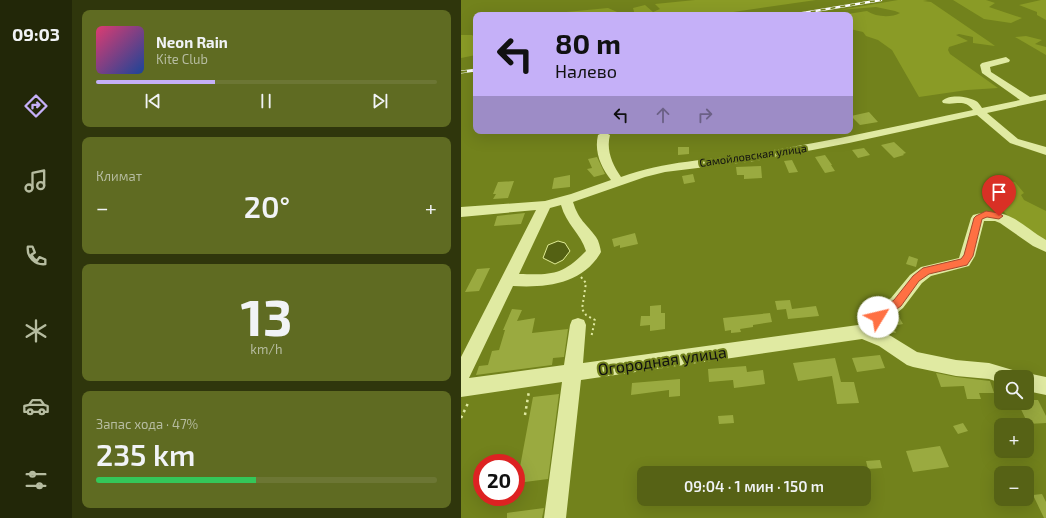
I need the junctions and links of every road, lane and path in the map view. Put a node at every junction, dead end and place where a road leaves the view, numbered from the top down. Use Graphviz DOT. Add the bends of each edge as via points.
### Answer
graph roads {
  1 [pos="1007,60"];
  2 [pos="947,100"];
  3 [pos="1040,100"];
  4 [pos="980,112"];
  5 [pos="604,135"];
  6 [pos="1046,151"];
  7 [pos="618,182"];
  8 [pos="566,200"];
  9 [pos="545,205"];
  10 [pos="461,212"];
  11 [pos="1046,247"];
  12 [pos="508,280"];
  13 [pos="579,324"];
  14 [pos="863,332"];
  15 [pos="994,372"];
  16 [pos="573,373"];
  17 [pos="461,376"];
  18 [pos="532,378"];
  19 [pos="1034,383"];
  20 [pos="1046,386"];
  21 [pos="468,387"];
  22 [pos="525,415"];
  23 [pos="461,418"];
  24 [pos="555,518"];
  1 -- 3 [label="street" via="985,65 987,73"];
  2 -- 4 [label="street" via="961,99 973,102"];
  3 -- 4 [label="street, Самойловская улица"];
  4 -- 6 [label="street" via="1014,141"];
  4 -- 7 [label="street, Самойловская улица" via="755,157 665,168"];
  5 -- 7 [label="street" via="601,142 605,158"];
  7 -- 8 [label="street, Самойловская улица"];
  8 -- 9 [label="street, Самойловская улица"];
  8 -- 12 [label="street" via="570,213 590,240 594,252 570,274 538,281"];
  9 -- 10 [label="street, Самойловская улица"];
  9 -- 12 [label="street"];
  11 -- 14 [label="street" via="999,216 986,214 979,218 964,262 926,271 916,279 897,303"];
  12 -- 17 [label="street"];
  13 -- 16 [label="street"];
  14 -- 15 [label="street" via="885,341 913,359"];
  14 -- 16 [label="street, Огородная улица"];
  16 -- 18 [label="street, Огородная улица"];
  16 -- 24 [label="street"];
  18 -- 21 [label="street, Огородная улица"];
  18 -- 22 [label="path"];
  19 -- 20 [label="street"];
  21 -- 23 [label="path"];
}
